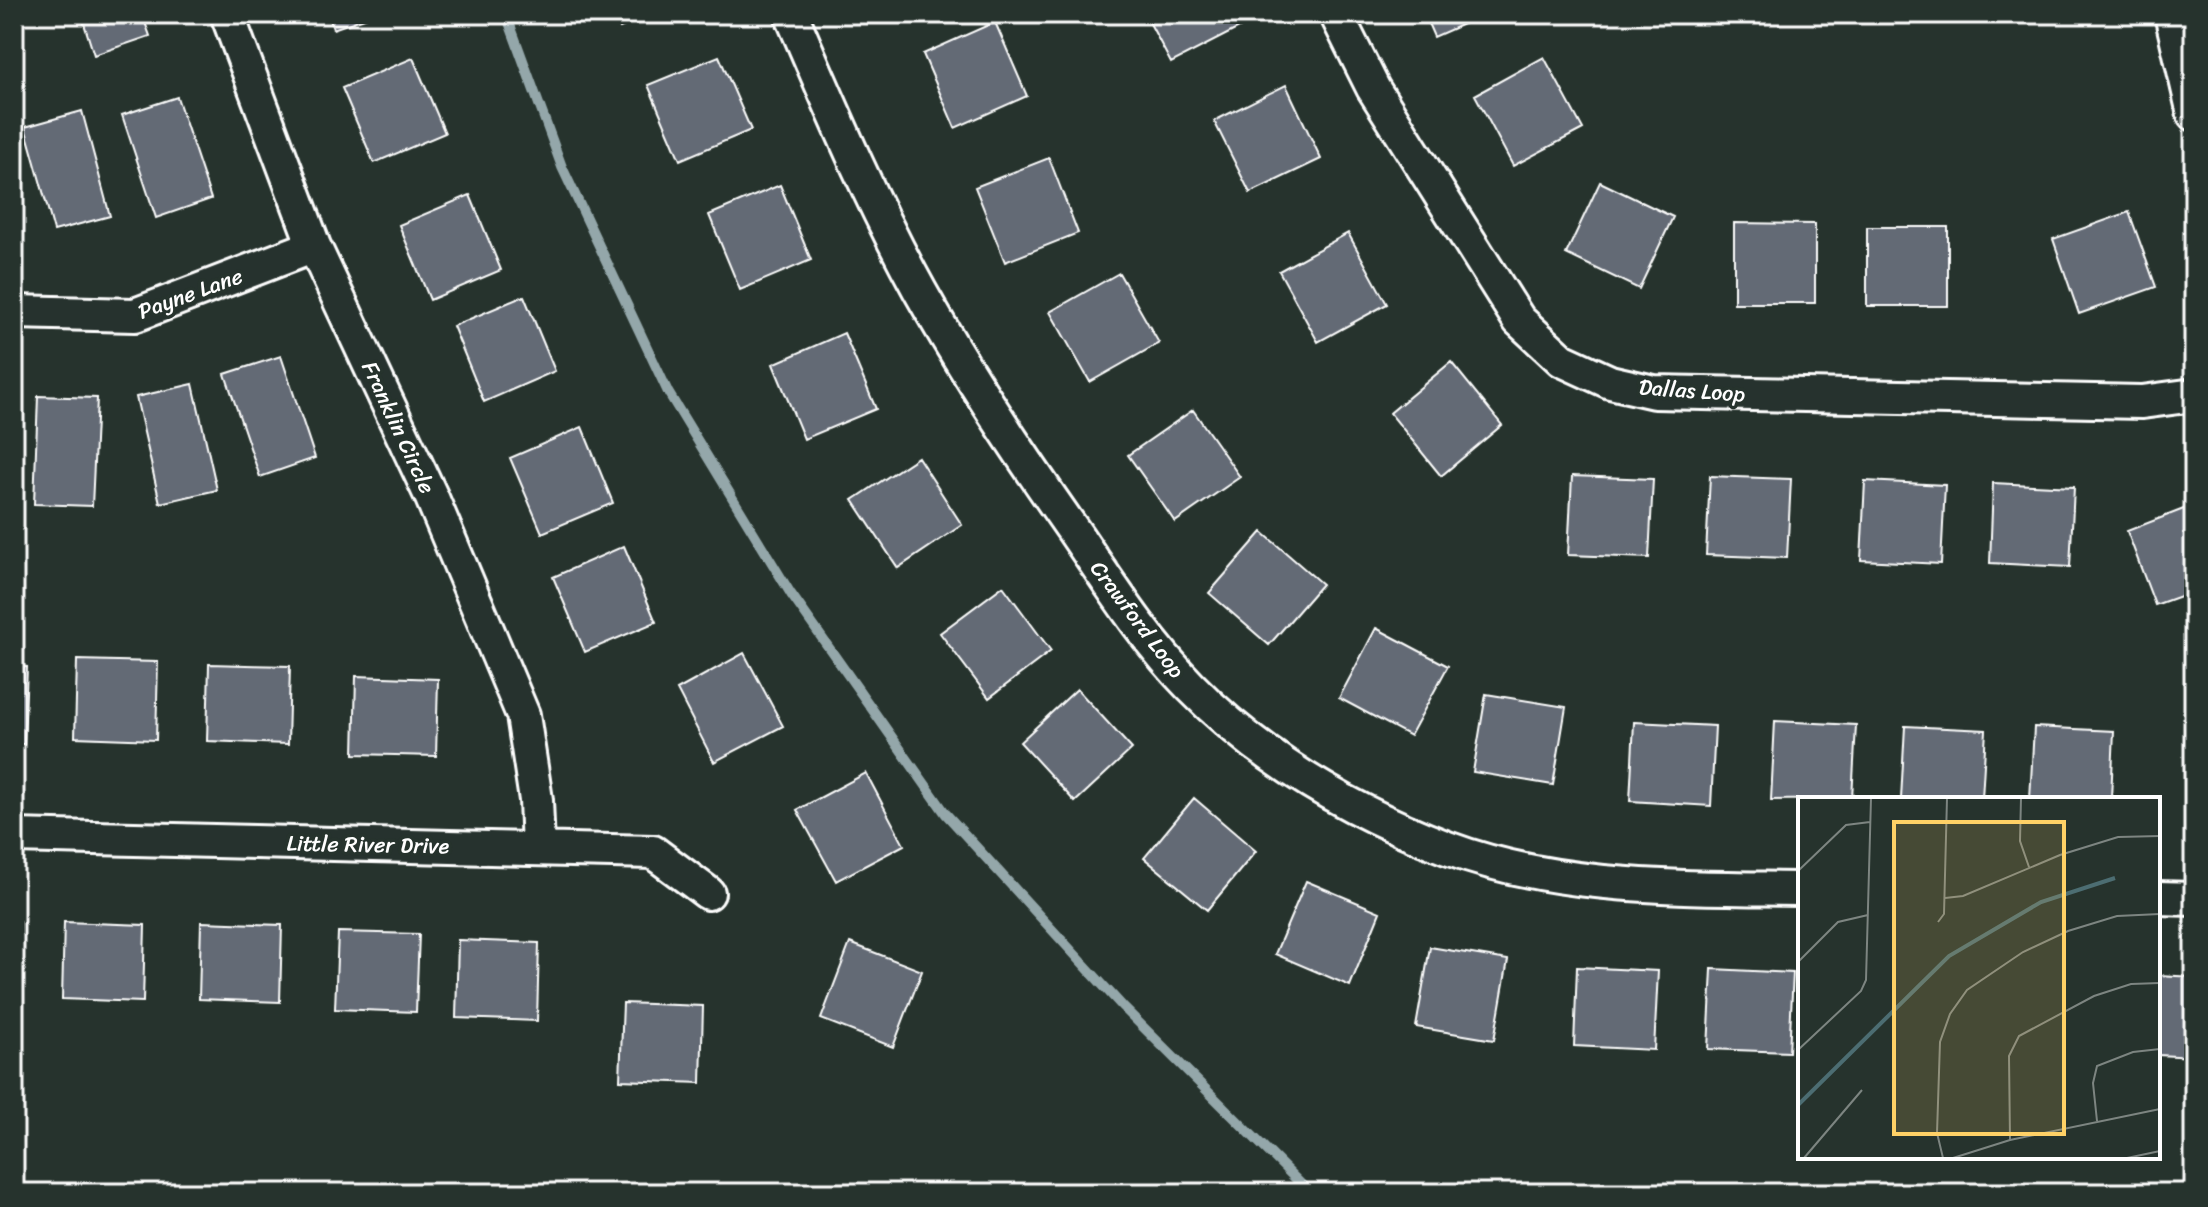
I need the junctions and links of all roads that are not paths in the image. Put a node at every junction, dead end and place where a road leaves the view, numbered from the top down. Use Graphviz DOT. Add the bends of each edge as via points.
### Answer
graph roads {
  1 [pos="227,14"];
  2 [pos="791,14"];
  3 [pos="1336,14"];
  4 [pos="2171,14"];
  5 [pos="2194,114"];
  6 [pos="314,246"];
  7 [pos="14,312"];
  8 [pos="2194,395"];
  9 [pos="14,836"];
  10 [pos="538,848"];
  11 [pos="1798,889"];
  12 [pos="708,893"];
  13 [pos="2160,898"];
  14 [pos="2194,899"];
  1 -- 6 [label="street, Franklin Circle"];
  2 -- 11 [label="street, Crawford Loop" via="920,290 1024,460 1114,591 1202,697 1270,756 1345,802 1451,850 1561,877"];
  3 -- 8 [label="street, Dallas Loop" via="1373,88 1519,320 1562,360 1610,382 1654,392 2009,401 2142,402"];
  4 -- 5 [label="street"];
  6 -- 7 [label="street, Payne Lane" via="135,315"];
  6 -- 10 [label="street, Franklin Circle" via="432,498 523,715"];
  9 -- 10 [label="street, Little River Drive"];
  10 -- 12 [label="street, Little River Drive" via="653,852"];
  13 -- 14 [label="street"];
}
